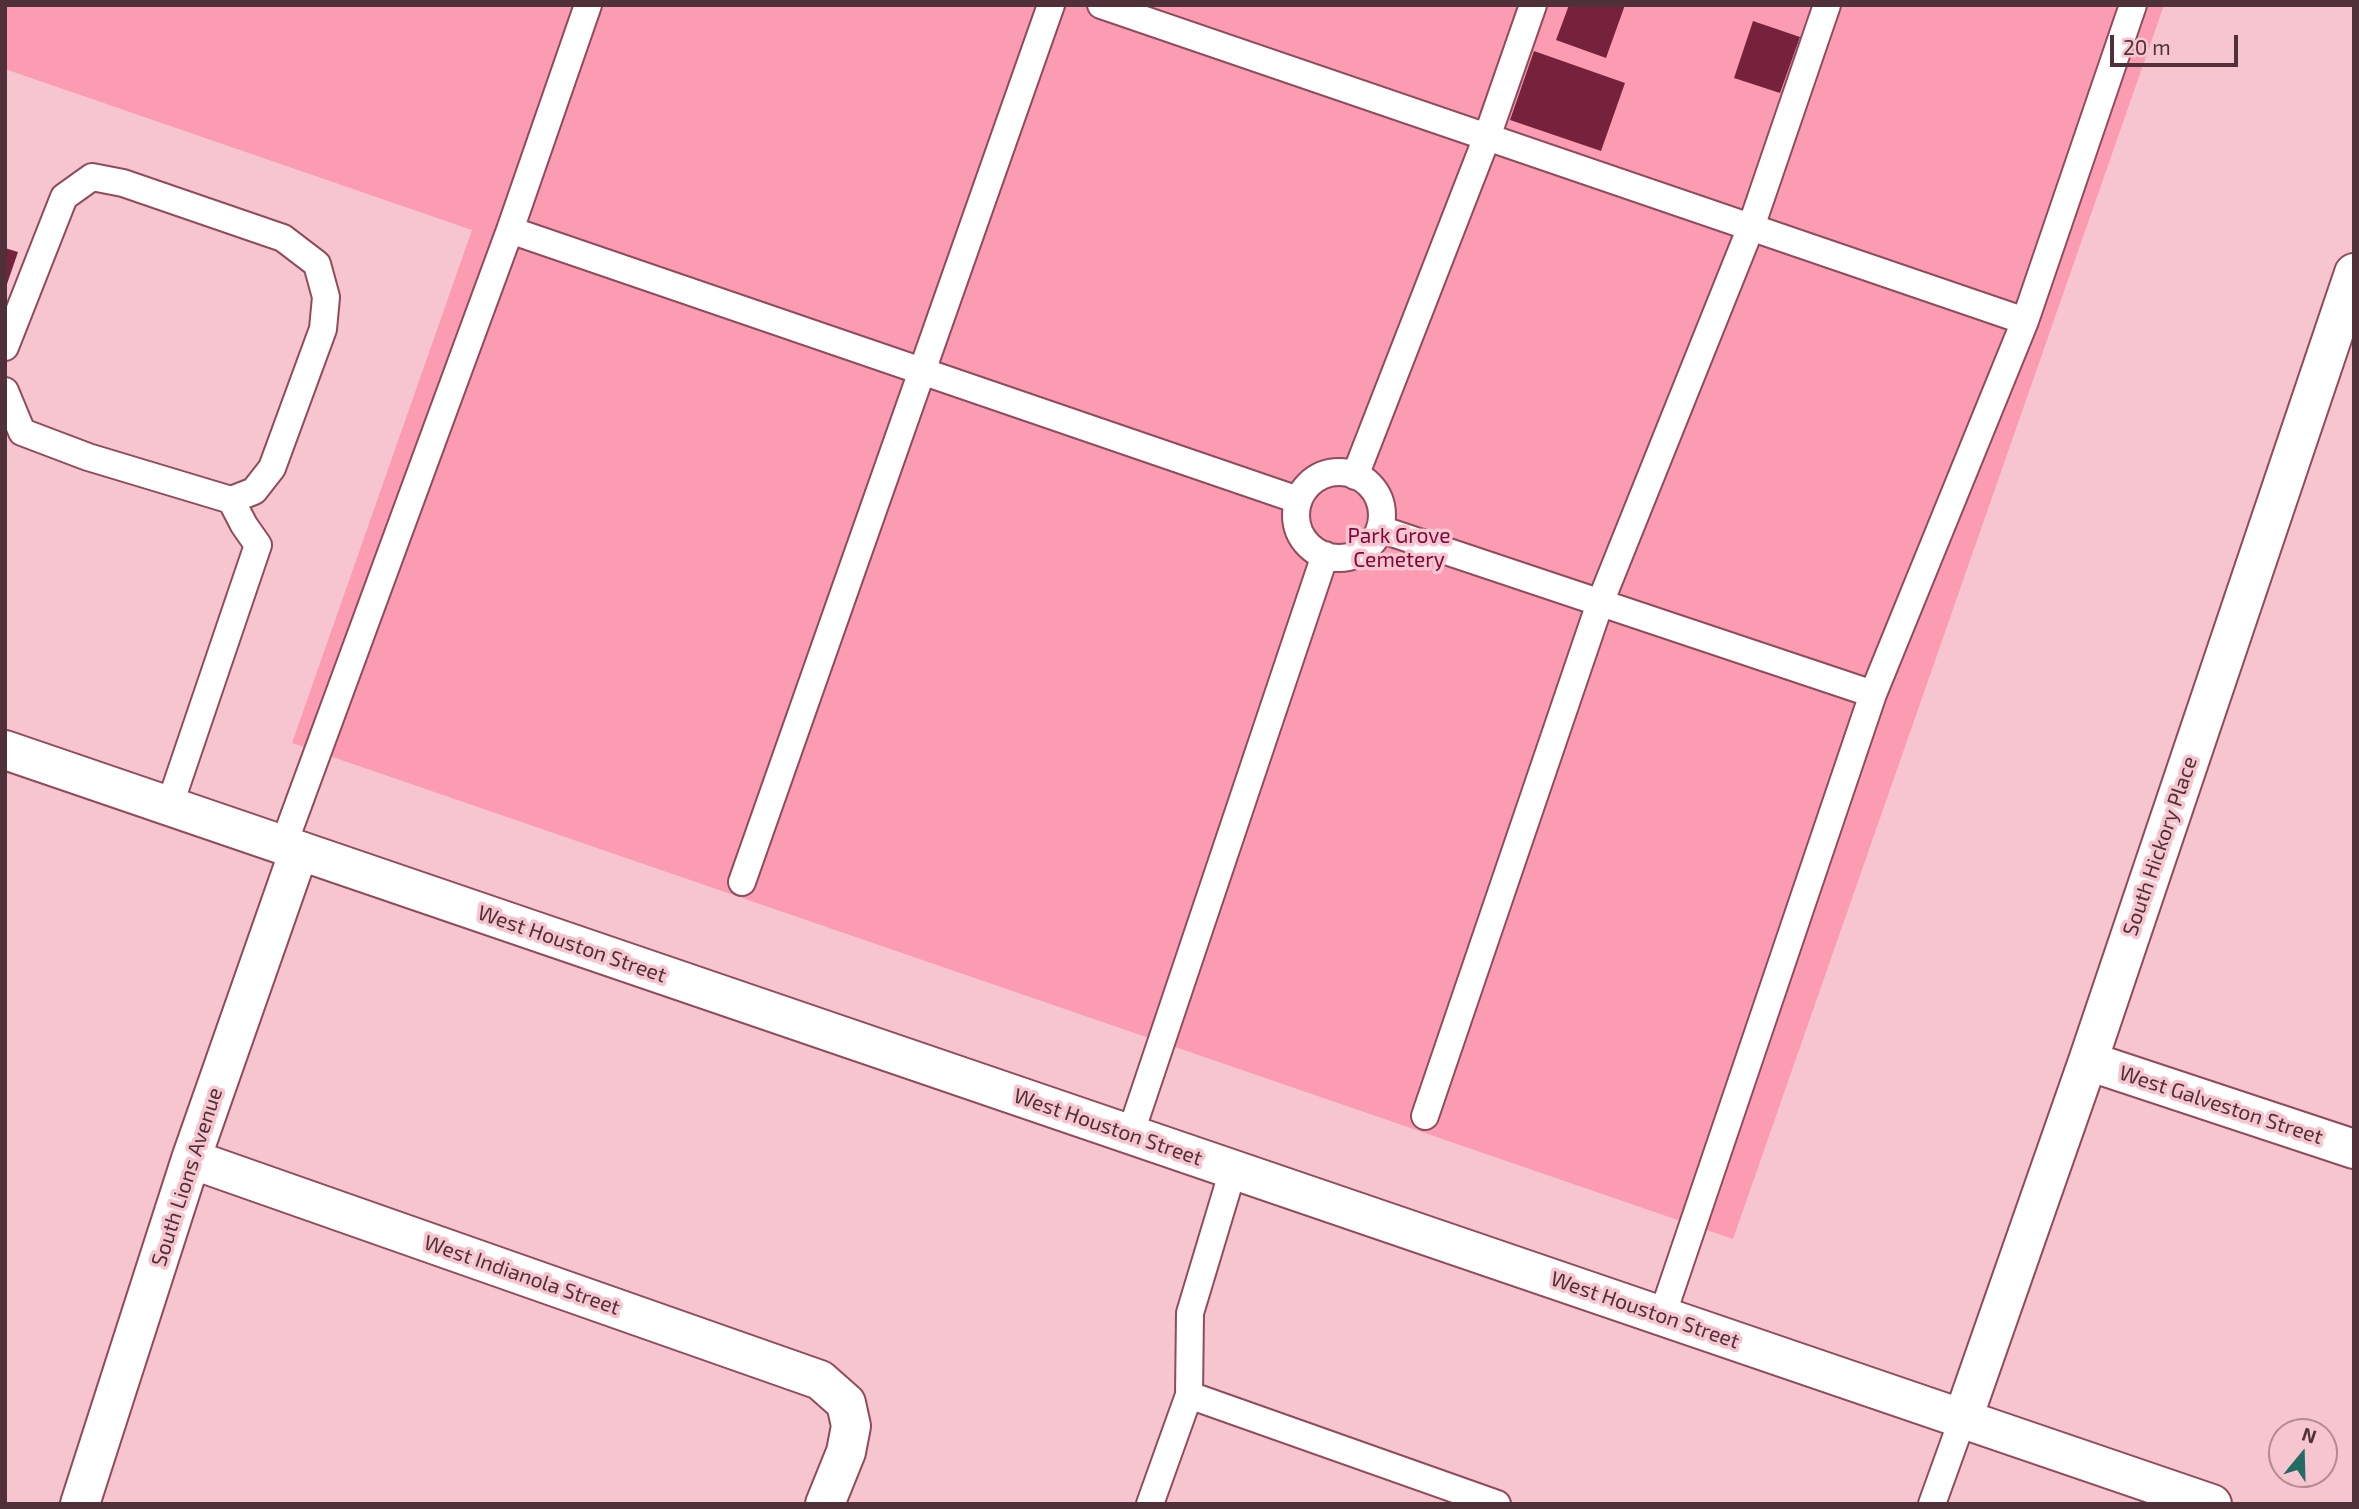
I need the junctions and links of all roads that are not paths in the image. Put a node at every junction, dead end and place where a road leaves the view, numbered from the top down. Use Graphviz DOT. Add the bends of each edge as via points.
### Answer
graph roads {
  1 [pos="588,5"];
  2 [pos="1051,5"];
  3 [pos="1101,5"];
  4 [pos="1533,5"];
  5 [pos="1827,5"];
  6 [pos="2133,5"];
  7 [pos="1487,137"];
  8 [pos="1751,227"];
  9 [pos="510,230"];
  10 [pos="2354,273"];
  11 [pos="2025,321"];
  12 [pos="5,347"];
  13 [pos="923,371"];
  14 [pos="5,391"];
  15 [pos="1355,476"];
  16 [pos="231,500"];
  17 [pos="1298,500"];
  18 [pos="1380,529"];
  19 [pos="1325,555"];
  20 [pos="1600,603"];
  21 [pos="1873,694"];
  22 [pos="5,750"];
  23 [pos="169,807"];
  24 [pos="291,848"];
  25 [pos="742,882"];
  26 [pos="2088,1061"];
  27 [pos="1425,1116"];
  28 [pos="1130,1135"];
  29 [pos="2354,1149"];
  30 [pos="191,1159"];
  31 [pos="1233,1170"];
  32 [pos="1662,1316"];
  33 [pos="1188,1395"];
  34 [pos="1963,1418"];
  35 [pos="80,1504"];
  36 [pos="825,1504"];
  37 [pos="1150,1504"];
  38 [pos="1497,1504"];
  39 [pos="1932,1504"];
  40 [pos="2212,1504"];
  1 -- 9 [label="lane"];
  2 -- 13 [label="lane"];
  3 -- 7 [label="lane"];
  4 -- 7 [label="lane"];
  5 -- 8 [label="lane"];
  6 -- 11 [label="lane"];
  7 -- 8 [label="lane"];
  7 -- 15 [label="lane"];
  8 -- 11 [label="lane"];
  8 -- 20 [label="lane"];
  9 -- 13 [label="lane"];
  9 -- 24 [label="lane"];
  10 -- 26 [label="street, South Hickory Place"];
  11 -- 21 [label="lane"];
  12 -- 16 [label="lane" via="64,197 92,177 123,183 283,238 317,264 326,297 323,329 272,468 254,491"];
  13 -- 17 [label="lane"];
  13 -- 25 [label="lane"];
  14 -- 16 [label="lane" via="22,432"];
  15 -- 17 [label="lane" via="1348,472 1320,476"];
  15 -- 18 [label="lane" via="1373,488 1380,501"];
  16 -- 23 [label="lane" via="258,545"];
  17 -- 19 [label="lane" via="1300,536"];
  18 -- 19 [label="lane" via="1362,552 1349,557"];
  18 -- 20 [label="lane"];
  19 -- 28 [label="lane"];
  20 -- 21 [label="lane"];
  20 -- 27 [label="lane"];
  21 -- 32 [label="lane"];
  22 -- 23 [label="street, West Houston Street"];
  23 -- 24 [label="street, West Houston Street"];
  24 -- 28 [label="street, West Houston Street"];
  24 -- 30 [label="street, South Lions Avenue"];
  26 -- 29 [label="street, West Galveston Street"];
  26 -- 34 [label="street, South Hickory Place"];
  28 -- 31 [label="street, West Houston Street"];
  30 -- 35 [label="street, South Lions Avenue"];
  30 -- 36 [label="street, West Indianola Street" via="820,1380 846,1403 851,1426"];
  31 -- 32 [label="street, West Houston Street"];
  31 -- 33 [label="lane" via="1191,1313"];
  32 -- 34 [label="street, West Houston Street"];
  33 -- 37 [label="lane"];
  33 -- 38 [label="lane"];
  34 -- 39 [label="lane"];
  34 -- 40 [label="street, West Houston Street"];
}
